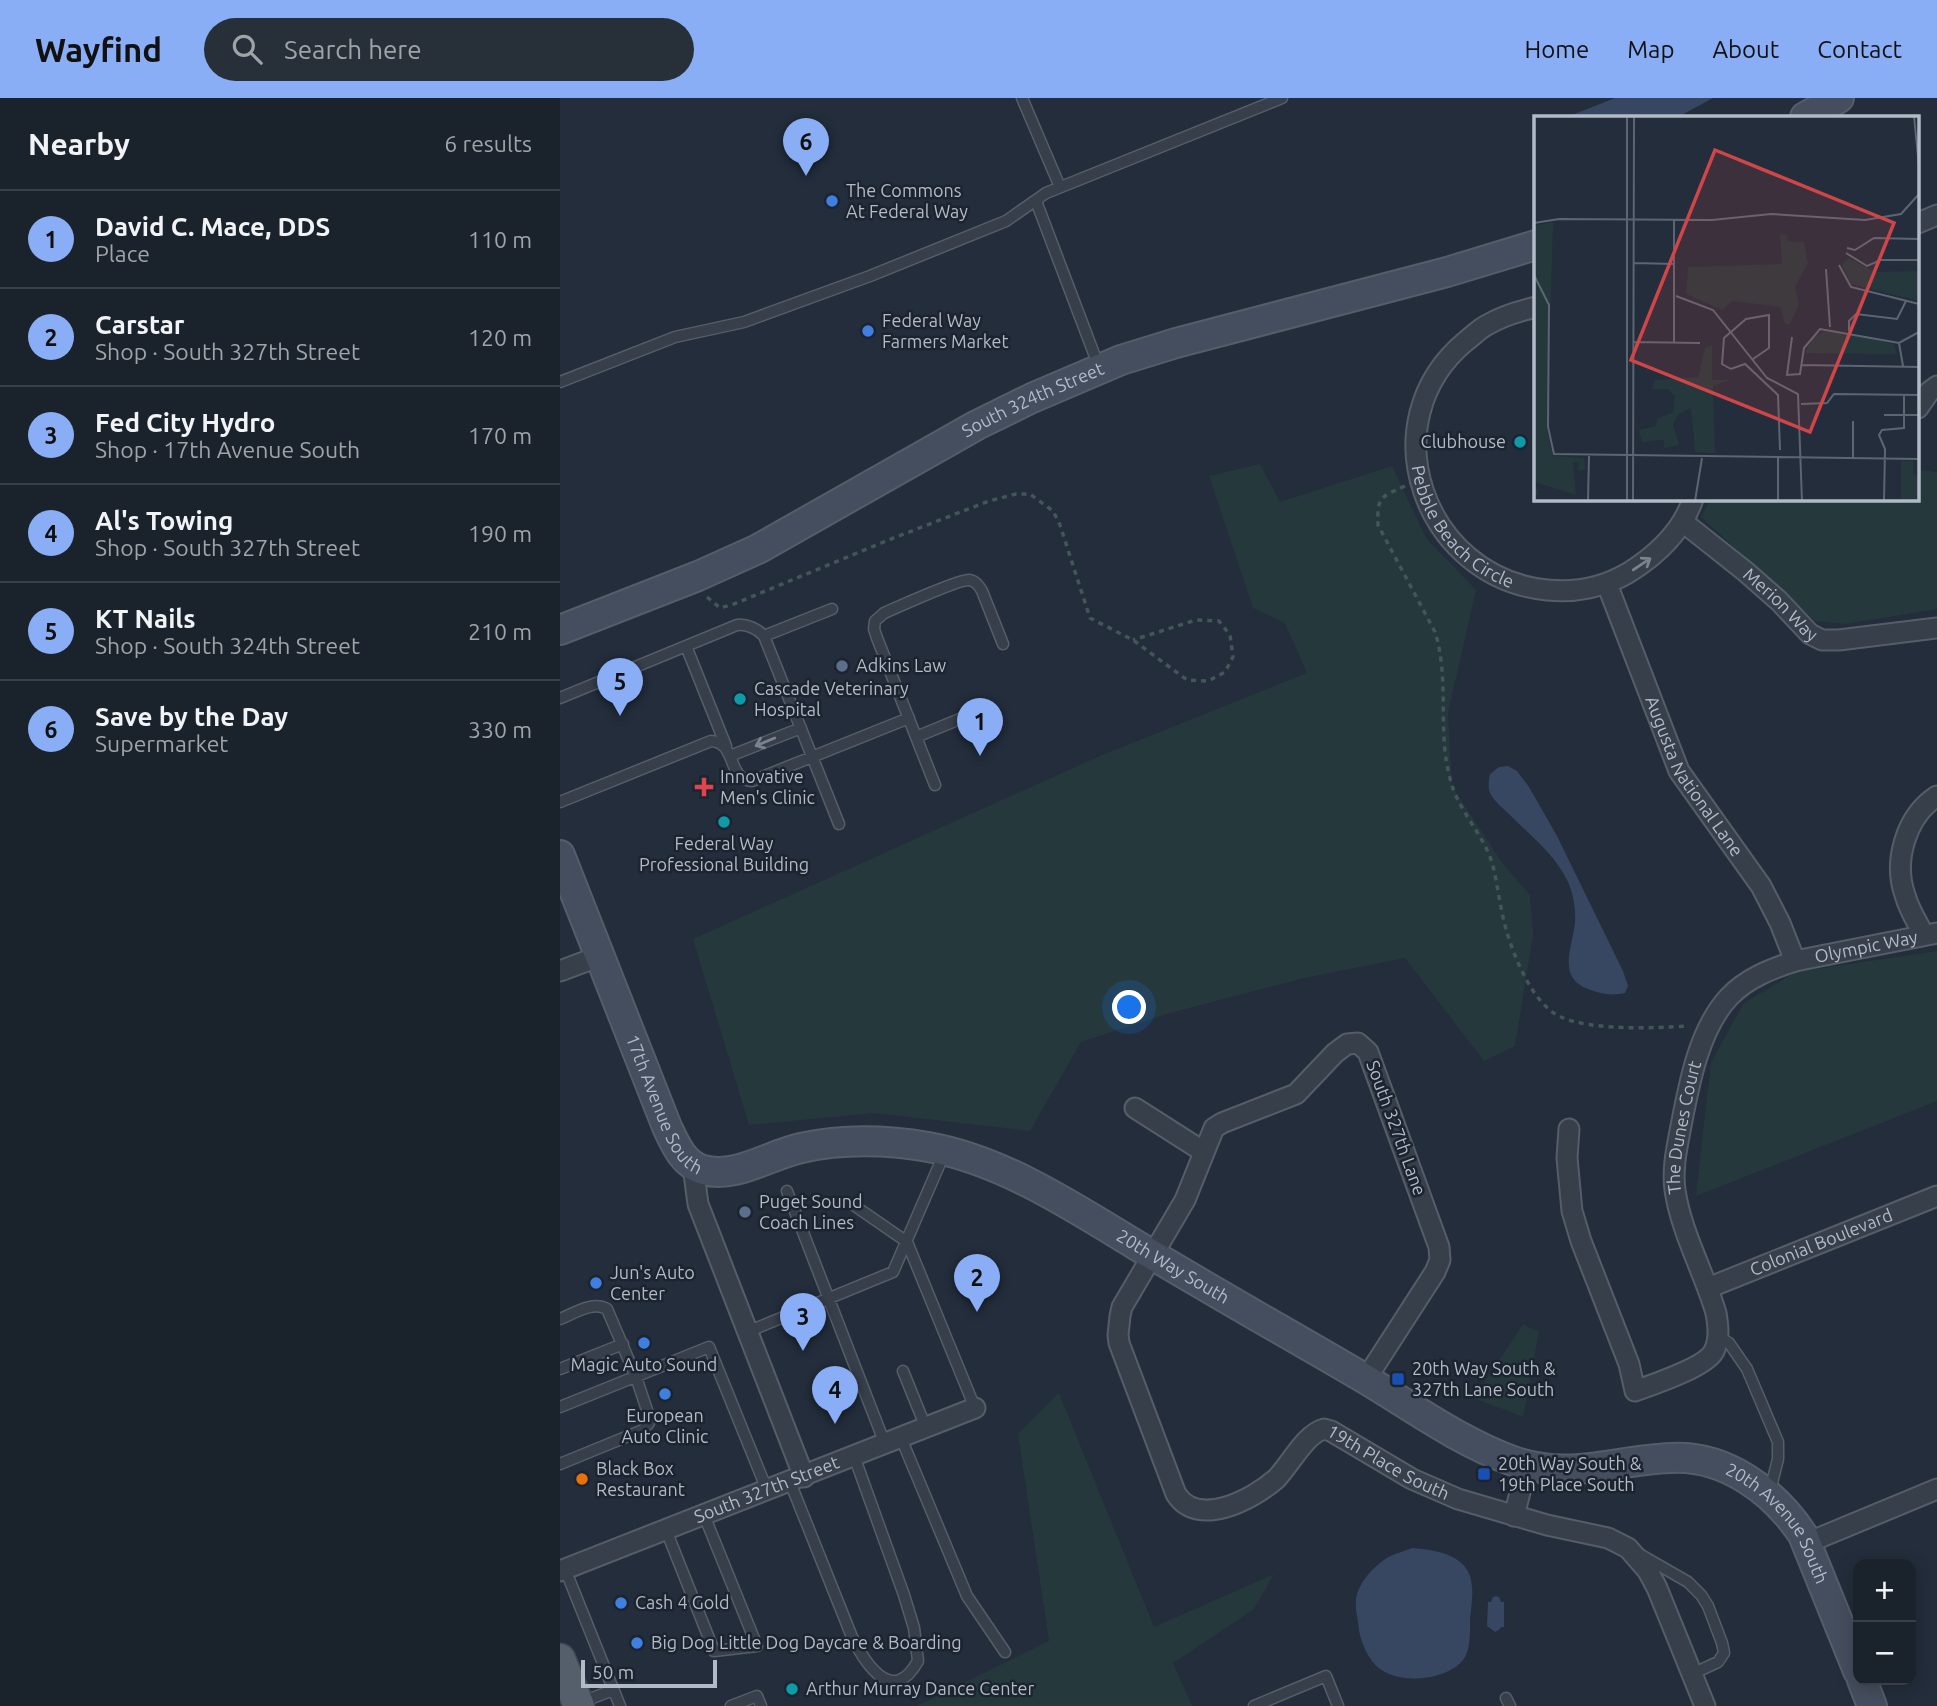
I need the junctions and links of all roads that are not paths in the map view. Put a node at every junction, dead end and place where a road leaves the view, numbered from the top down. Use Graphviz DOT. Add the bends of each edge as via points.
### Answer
graph roads {
  1 [pos="1022,98"];
  2 [pos="1282,98"];
  3 [pos="1060,187"];
  4 [pos="1036,201"];
  5 [pos="1937,215"];
  6 [pos="1920,222"];
  7 [pos="1534,245"];
  8 [pos="1534,307"];
  9 [pos="1100,369"];
  10 [pos="560,382"];
  11 [pos="1937,386"];
  12 [pos="1920,405"];
  13 [pos="1693,500"];
  14 [pos="1683,522"];
  15 [pos="1607,583"];
  16 [pos="832,609"];
  17 [pos="1937,628"];
  18 [pos="560,630"];
  19 [pos="764,636"];
  20 [pos="1003,644"];
  21 [pos="686,646"];
  22 [pos="560,698"];
  23 [pos="977,712"];
  24 [pos="909,718"];
  25 [pos="801,727"];
  26 [pos="916,737"];
  27 [pos="729,753"];
  28 [pos="813,757"];
  29 [pos="935,785"];
  30 [pos="1937,796"];
  31 [pos="560,802"];
  32 [pos="839,824"];
  33 [pos="560,855"];
  34 [pos="1931,934"];
  35 [pos="600,956"];
  36 [pos="1794,961"];
  37 [pos="560,971"];
  38 [pos="1135,1108"];
  39 [pos="1569,1129"];
  40 [pos="945,1151"];
  41 [pos="1204,1152"];
  42 [pos="693,1166"];
  43 [pos="786,1191"];
  44 [pos="1937,1196"];
  45 [pos="852,1204"];
  46 [pos="907,1242"];
  47 [pos="1152,1255"];
  48 [pos="1708,1288"];
  49 [pos="829,1299"];
  50 [pos="560,1319"];
  51 [pos="747,1332"];
  52 [pos="1718,1338"];
  53 [pos="623,1344"];
  54 [pos="560,1369"];
  55 [pos="903,1371"];
  56 [pos="636,1377"];
  57 [pos="1366,1379"];
  58 [pos="560,1407"];
  59 [pos="975,1408"];
  60 [pos="926,1428"];
  61 [pos="893,1441"];
  62 [pos="854,1457"];
  63 [pos="1634,1462"];
  64 [pos="560,1464"];
  65 [pos="1527,1465"];
  66 [pos="797,1479"];
  67 [pos="1937,1489"];
  68 [pos="767,1491"];
  69 [pos="1769,1495"];
  70 [pos="704,1515"];
  71 [pos="1514,1516"];
  72 [pos="666,1530"];
  73 [pos="1807,1543"];
  74 [pos="1628,1548"];
  75 [pos="563,1570"];
  76 [pos="1005,1652"];
  77 [pos="560,1658"];
  78 [pos="1853,1658"];
  79 [pos="1692,1674"];
  80 [pos="1864,1685"];
  81 [pos="613,1690"];
  82 [pos="578,1705"];
  83 [pos="620,1706"];
  84 [pos="731,1706"];
  85 [pos="761,1706"];
  86 [pos="1254,1706"];
  87 [pos="1338,1706"];
  88 [pos="1705,1706"];
  89 [pos="1872,1706"];
  1 -- 3 [label="lane"];
  2 -- 3 [label="lane"];
  3 -- 4 [label="lane"];
  4 -- 9 [label="lane"];
  4 -- 10 [label="lane" via="1006,221 828,292 744,322 675,337"];
  5 -- 6 [label="street"];
  7 -- 9 [label="street, South 324th Street" via="1176,343"];
  8 -- 15 [label="street, Pebble Beach Circle" via="1486,325 1453,352 1440,370 1419,418 1420,480 1443,532 1465,555 1501,579 1559,591"];
  9 -- 18 [label="street, South 324th Street" via="977,425 758,549"];
  11 -- 12 [label="street"];
  13 -- 14 [label="street, Pebble Beach Circle"];
  15 -- 14 [label="street, Pebble Beach Circle, one-way" via="1646,562"];
  14 -- 17 [label="street, Merion Way" via="1822,640"];
  15 -- 36 [label="street, Augusta National Lane" via="1679,771 1761,886"];
  16 -- 19 [label="lane"];
  19 -- 21 [label="lane" via="739,625"];
  19 -- 25 [label="lane"];
  20 -- 24 [label="lane" via="981,590 970,580 879,616 875,632"];
  21 -- 22 [label="lane"];
  21 -- 27 [label="lane"];
  23 -- 26 [label="lane"];
  24 -- 26 [label="lane"];
  24 -- 28 [label="lane"];
  25 -- 27 [label="lane, one-way"];
  25 -- 28 [label="lane"];
  26 -- 29 [label="lane"];
  27 -- 28 [label="lane" via="739,776 749,781"];
  27 -- 31 [label="lane" via="719,741 711,741"];
  28 -- 32 [label="lane"];
  30 -- 34 [label="street" via="1914,821 1904,842 1901,865 1903,893 1914,918"];
  33 -- 35 [label="street, 17th Avenue South"];
  34 -- 36 [label="street, Olympic Way"];
  35 -- 37 [label="street"];
  35 -- 42 [label="street, 17th Avenue South" via="667,1127"];
  36 -- 48 [label="street, The Dunes Court" via="1772,968 1723,1003 1690,1076 1674,1170 1678,1204"];
  38 -- 41 [label="street"];
  39 -- 52 [label="street" via="1572,1211 1635,1391 1706,1359"];
  40 -- 42 [label="street, 20th Way South" via="877,1142 836,1143 800,1148 726,1171"];
  40 -- 46 [label="lane"];
  40 -- 47 [label="street, 20th Way South" via="987,1164 1074,1207"];
  41 -- 47 [label="street, South 327th Lane" via="1185,1200"];
  41 -- 57 [label="street, South 327th Lane" via="1217,1125 1296,1094 1347,1044 1358,1043 1368,1052 1441,1259"];
  42 -- 51 [label="street, 17th Avenue South" via="698,1204"];
  43 -- 49 [label="lane"];
  44 -- 48 [label="street, Colonial Boulevard"];
  45 -- 46 [label="lane"];
  46 -- 49 [label="lane" via="893,1272"];
  46 -- 59 [label="lane"];
  47 -- 57 [label="street, 20th Way South"];
  47 -- 71 [label="street, 19th Place South" via="1122,1308 1118,1339 1173,1489 1186,1506 1214,1510 1254,1494 1278,1476 1313,1434 1324,1429 1412,1479"];
  48 -- 52 [label="street, The Dunes Court"];
  49 -- 51 [label="lane"];
  49 -- 61 [label="lane"];
  50 -- 53 [label="lane" via="604,1306"];
  51 -- 66 [label="street, 17th Avenue South"];
  52 -- 69 [label="lane" via="1729,1343 1747,1369 1778,1442"];
  53 -- 54 [label="lane"];
  53 -- 56 [label="lane"];
  55 -- 60 [label="lane"];
  56 -- 58 [label="lane"];
  56 -- 64 [label="lane" via="650,1414 648,1426"];
  56 -- 68 [label="lane" via="709,1347"];
  57 -- 65 [label="street, 20th Way South" via="1438,1425"];
  59 -- 60 [label="street, South 327th Street"];
  60 -- 61 [label="street, South 327th Street"];
  61 -- 62 [label="street, South 327th Street"];
  61 -- 76 [label="lane" via="968,1596"];
  62 -- 66 [label="street, South 327th Street"];
  62 -- 66 [label="lane" via="914,1628 918,1661 909,1676 900,1680 880,1678 852,1637"];
  63 -- 65 [label="street, 20th Way South" via="1569,1471"];
  63 -- 69 [label="street, 20th Avenue South" via="1697,1460 1731,1471"];
  65 -- 71 [label="street"];
  66 -- 68 [label="street, South 327th Street"];
  67 -- 73 [label="street"];
  68 -- 70 [label="street, South 327th Street"];
  69 -- 73 [label="street, 20th Avenue South"];
  70 -- 72 [label="street, South 327th Street"];
  70 -- 72 [label="lane" via="757,1646 714,1651"];
  71 -- 74 [label="street, 19th Place South" via="1601,1536"];
  72 -- 75 [label="street, South 327th Street"];
  73 -- 78 [label="street, 20th Avenue South"];
  74 -- 79 [label="street, 19th Place South" via="1657,1588"];
  74 -- 79 [label="lane" via="1688,1582 1707,1606 1723,1645 1723,1658"];
  75 -- 81 [label="lane"];
  77 -- 82 [label="main road"];
  79 -- 88 [label="street, 19th Place South"];
  80 -- 89 [label="street"];
  81 -- 82 [label="lane"];
  81 -- 83 [label="lane"];
  84 -- 85 [label="lane" via="757,1696"];
  86 -- 87 [label="lane" via="1326,1676"];
}
